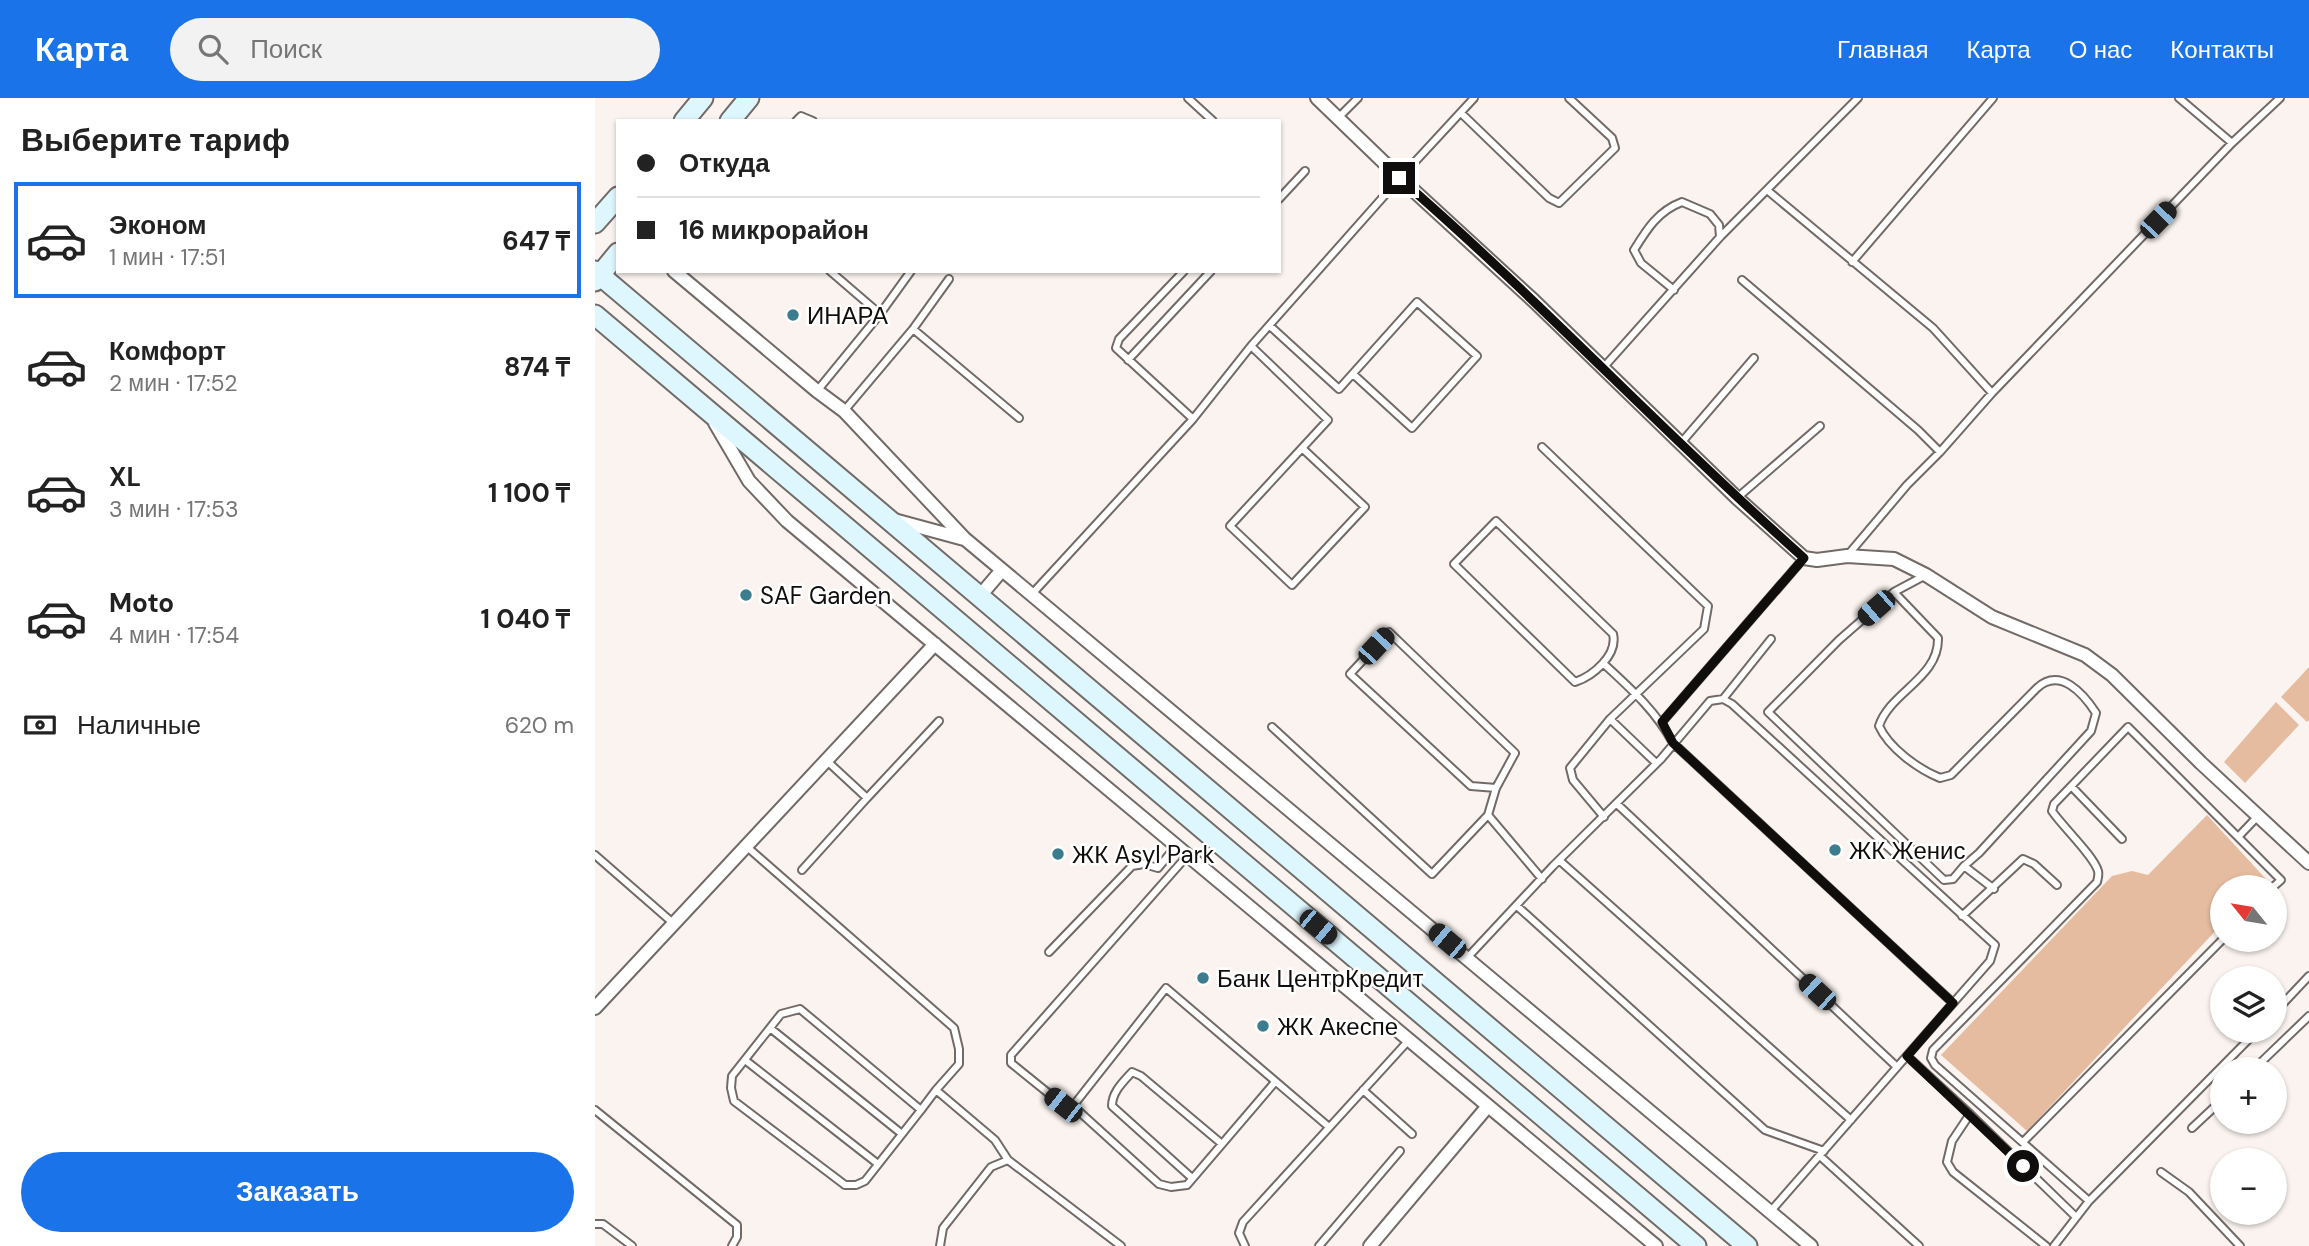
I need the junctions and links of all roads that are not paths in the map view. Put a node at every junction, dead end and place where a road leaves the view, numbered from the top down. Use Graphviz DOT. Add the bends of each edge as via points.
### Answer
graph roads {
  1 [pos="749,98"];
  2 [pos="1188,98"];
  3 [pos="1317,98"];
  4 [pos="1358,98"];
  5 [pos="1474,98"];
  6 [pos="1569,98"];
  7 [pos="1859,98"];
  8 [pos="1993,98"];
  9 [pos="2179,98"];
  10 [pos="2280,98"];
  11 [pos="701,100"];
  12 [pos="1461,113"];
  13 [pos="1338,118"];
  14 [pos="686,119"];
  15 [pos="732,119"];
  16 [pos="1211,119"];
  17 [pos="2232,143"];
  18 [pos="1305,172"];
  19 [pos="1399,178"];
  20 [pos="1767,190"];
  21 [pos="1281,197"];
  22 [pos="616,199"];
  23 [pos="595,223"];
  24 [pos="1720,237"];
  25 [pos="616,255"];
  26 [pos="1852,262"];
  27 [pos="676,273"];
  28 [pos="832,273"];
  29 [pos="910,273"];
  30 [pos="1182,273"];
  31 [pos="1209,273"];
  32 [pos="596,276"];
  33 [pos="949,279"];
  34 [pos="1742,281"];
  35 [pos="1674,290"];
  36 [pos="880,314"];
  37 [pos="595,316"];
  38 [pos="1271,326"];
  39 [pos="913,328"];
  40 [pos="1251,346"];
  41 [pos="1754,358"];
  42 [pos="1128,360"];
  43 [pos="1603,368"];
  44 [pos="1353,374"];
  45 [pos="817,391"];
  46 [pos="1993,393"];
  47 [pos="844,411"];
  48 [pos="709,414"];
  49 [pos="1019,418"];
  50 [pos="1193,419"];
  51 [pos="1820,426"];
  52 [pos="1681,443"];
  53 [pos="1542,447"];
  54 [pos="1302,448"];
  55 [pos="1940,452"];
  56 [pos="1737,498"];
  57 [pos="885,518"];
  58 [pos="965,539"];
  59 [pos="1847,555"];
  60 [pos="1804,558"];
  61 [pos="1002,570"];
  62 [pos="1926,575"];
  63 [pos="1895,593"];
  64 [pos="1031,594"];
  65 [pos="979,597"];
  66 [pos="1771,639"];
  67 [pos="935,644"];
  68 [pos="1604,664"];
  69 [pos="1635,693"];
  70 [pos="1723,699"];
  71 [pos="1610,719"];
  72 [pos="939,720"];
  73 [pos="1662,722"];
  74 [pos="1272,727"];
  75 [pos="1673,743"];
  76 [pos="826,760"];
  77 [pos="1656,763"];
  78 [pos="2072,786"];
  79 [pos="1496,788"];
  80 [pos="867,798"];
  81 [pos="1617,804"];
  82 [pos="1488,815"];
  83 [pos="2258,816"];
  84 [pos="1604,817"];
  85 [pos="2239,836"];
  86 [pos="2122,839"];
  87 [pos="1177,845"];
  88 [pos="746,846"];
  89 [pos="595,855"];
  90 [pos="1188,855"];
  91 [pos="1559,860"];
  92 [pos="2308,860"];
  93 [pos="1964,866"];
  94 [pos="802,870"];
  95 [pos="2275,875"];
  96 [pos="1542,879"];
  97 [pos="2057,885"];
  98 [pos="1994,888"];
  99 [pos="1517,906"];
  100 [pos="1962,916"];
  101 [pos="673,923"];
  102 [pos="2210,952"];
  103 [pos="1049,953"];
  104 [pos="1467,958"];
  105 [pos="2309,976"];
  106 [pos="1444,990"];
  107 [pos="2287,999"];
  108 [pos="1953,1003"];
  109 [pos="595,1008"];
  110 [pos="1423,1016"];
  111 [pos="2309,1016"];
  112 [pos="770,1028"];
  113 [pos="1409,1040"];
  114 [pos="2245,1043"];
  115 [pos="1907,1056"];
  116 [pos="2266,1057"];
  117 [pos="745,1060"];
  118 [pos="1897,1067"];
  119 [pos="1275,1082"];
  120 [pos="936,1090"];
  121 [pos="1363,1090"];
  122 [pos="1073,1106"];
  123 [pos="1488,1106"];
  124 [pos="595,1110"];
  125 [pos="921,1110"];
  126 [pos="2210,1111"];
  127 [pos="1970,1114"];
  128 [pos="1851,1120"];
  129 [pos="1329,1128"];
  130 [pos="2192,1128"];
  131 [pos="902,1134"];
  132 [pos="1412,1134"];
  133 [pos="2023,1142"];
  134 [pos="1222,1144"];
  135 [pos="1400,1151"];
  136 [pos="1822,1153"];
  137 [pos="1008,1160"];
  138 [pos="878,1164"];
  139 [pos="2161,1172"];
  140 [pos="1192,1178"];
  141 [pos="2089,1200"];
  142 [pos="1770,1212"];
  143 [pos="2076,1217"];
  144 [pos="595,1224"];
  145 [pos="632,1246"];
  146 [pos="732,1246"];
  147 [pos="940,1246"];
  148 [pos="1121,1246"];
  149 [pos="1245,1246"];
  150 [pos="1319,1246"];
  151 [pos="1370,1246"];
  152 [pos="1656,1246"];
  153 [pos="1696,1246"];
  154 [pos="1747,1246"];
  155 [pos="1811,1246"];
  156 [pos="1919,1246"];
  157 [pos="2046,1246"];
  158 [pos="2054,1246"];
  159 [pos="2240,1246"];
  1 -- 15 [label="main road"];
  2 -- 16 [label="lane"];
  3 -- 13 [label="street"];
  4 -- 13 [label="lane"];
  5 -- 12 [label="lane"];
  6 -- 12 [label="lane" via="1612,138 1615,148 1559,203"];
  7 -- 20 [label="lane"];
  8 -- 26 [label="lane"];
  9 -- 17 [label="lane"];
  10 -- 17 [label="lane"];
  11 -- 14 [label="main road"];
  12 -- 19 [label="lane"];
  13 -- 19 [label="street"];
  17 -- 46 [label="lane"];
  18 -- 21 [label="lane"];
  19 -- 38 [label="lane"];
  19 -- 43 [label="street"];
  20 -- 24 [label="lane"];
  20 -- 26 [label="lane"];
  22 -- 23 [label="main road"];
  24 -- 35 [label="lane"];
  24 -- 35 [label="lane" via="1719,225 1710,214 1682,202 1667,207 1656,218 1635,250 1641,263"];
  25 -- 32 [label="main road"];
  26 -- 46 [label="lane" via="1933,328"];
  27 -- 45 [label="street"];
  28 -- 36 [label="lane"];
  29 -- 36 [label="lane"];
  30 -- 42 [label="lane" via="1119,339 1116,348"];
  31 -- 42 [label="lane"];
  32 -- 57 [label="main road"];
  33 -- 39 [label="lane"];
  34 -- 55 [label="lane"];
  35 -- 43 [label="lane"];
  36 -- 45 [label="lane"];
  37 -- 48 [label="main road"];
  38 -- 40 [label="lane"];
  38 -- 44 [label="lane" via="1339,389"];
  39 -- 47 [label="lane"];
  39 -- 49 [label="lane"];
  40 -- 50 [label="lane"];
  40 -- 54 [label="lane" via="1328,420"];
  41 -- 52 [label="lane"];
  42 -- 50 [label="lane"];
  43 -- 52 [label="street"];
  44 -- 44 [label="lane" via="1417,302 1477,356 1412,428"];
  45 -- 47 [label="street"];
  46 -- 55 [label="lane"];
  47 -- 58 [label="street"];
  48 -- 67 [label="street" via="749,481 787,521"];
  48 -- 110 [label="main road"];
  50 -- 64 [label="lane"];
  51 -- 56 [label="lane"];
  52 -- 56 [label="street"];
  53 -- 69 [label="lane" via="1708,606 1704,629"];
  54 -- 54 [label="lane" via="1230,526 1292,585 1364,507"];
  55 -- 59 [label="lane"];
  56 -- 60 [label="street"];
  57 -- 58 [label="street"];
  57 -- 65 [label="main road"];
  58 -- 61 [label="street"];
  59 -- 60 [label="street"];
  59 -- 62 [label="street" via="1894,559"];
  60 -- 73 [label="lane"];
  61 -- 64 [label="street"];
  61 -- 65 [label="street"];
  62 -- 63 [label="lane"];
  62 -- 83 [label="street" via="1992,617 2085,655 2112,675"];
  63 -- 93 [label="lane" via="1839,640 1768,712 1944,880 1953,879"];
  63 -- 93 [label="lane" via="1938,638 1938,650 1927,669 1882,715 1879,726 1924,771 1940,778 1951,775 2043,682 2064,681 2096,713 2091,731"];
  64 -- 104 [label="street"];
  65 -- 106 [label="main road"];
  66 -- 70 [label="lane"];
  67 -- 76 [label="street"];
  67 -- 87 [label="street"];
  68 -- 68 [label="lane" via="1575,682 1454,564 1496,521 1613,634"];
  68 -- 69 [label="lane"];
  69 -- 71 [label="lane"];
  69 -- 73 [label="lane"];
  70 -- 75 [label="lane" via="1710,701"];
  70 -- 100 [label="lane" via="1787,752"];
  71 -- 77 [label="lane"];
  71 -- 84 [label="lane" via="1570,768 1573,780"];
  72 -- 80 [label="lane"];
  73 -- 75 [label="lane"];
  74 -- 82 [label="lane" via="1432,874"];
  75 -- 77 [label="lane"];
  75 -- 108 [label="lane"];
  76 -- 80 [label="lane"];
  76 -- 88 [label="street"];
  77 -- 81 [label="lane"];
  78 -- 85 [label="lane" via="2128,727"];
  78 -- 86 [label="lane"];
  78 -- 133 [label="lane" via="2052,811 2095,864 2097,882 1933,1050 1931,1058"];
  79 -- 79 [label="lane" via="1471,786 1350,674 1389,632 1515,753"];
  79 -- 82 [label="lane"];
  80 -- 94 [label="lane"];
  81 -- 84 [label="lane"];
  81 -- 118 [label="lane"];
  82 -- 96 [label="lane"];
  83 -- 85 [label="lane"];
  83 -- 92 [label="street"];
  84 -- 91 [label="lane"];
  85 -- 95 [label="lane"];
  87 -- 90 [label="street"];
  87 -- 103 [label="lane" via="1157,868 1132,866"];
  88 -- 101 [label="street"];
  88 -- 120 [label="lane" via="954,1028 959,1064"];
  89 -- 101 [label="lane"];
  90 -- 113 [label="street"];
  90 -- 122 [label="lane" via="1011,1055 1015,1067 1063,1105"];
  91 -- 96 [label="lane"];
  91 -- 128 [label="lane"];
  93 -- 98 [label="lane"];
  96 -- 99 [label="lane"];
  97 -- 98 [label="lane" via="2023,859"];
  98 -- 100 [label="lane"];
  99 -- 104 [label="lane"];
  99 -- 136 [label="lane" via="1765,1130"];
  100 -- 108 [label="lane" via="1995,945 1990,961"];
  101 -- 109 [label="street"];
  102 -- 133 [label="lane"];
  104 -- 142 [label="street"];
  105 -- 107 [label="lane"];
  106 -- 110 [label="main road"];
  106 -- 154 [label="main road"];
  108 -- 115 [label="lane"];
  110 -- 153 [label="main road"];
  111 -- 116 [label="lane"];
  112 -- 117 [label="lane"];
  112 -- 125 [label="lane" via="781,1014 800,1009"];
  112 -- 131 [label="lane"];
  113 -- 121 [label="lane"];
  113 -- 123 [label="street"];
  114 -- 141 [label="lane"];
  115 -- 118 [label="lane"];
  115 -- 127 [label="lane"];
  117 -- 138 [label="lane"];
  117 -- 138 [label="lane" via="732,1076 734,1101 845,1185 865,1181"];
  118 -- 128 [label="lane"];
  119 -- 122 [label="lane" via="1165,988"];
  119 -- 129 [label="lane"];
  119 -- 134 [label="lane"];
  120 -- 125 [label="lane"];
  120 -- 137 [label="lane" via="995,1140"];
  121 -- 129 [label="lane"];
  121 -- 132 [label="lane"];
  122 -- 140 [label="lane" via="1159,1184 1187,1185"];
  123 -- 151 [label="street"];
  123 -- 152 [label="street"];
  124 -- 146 [label="lane" via="737,1225"];
  125 -- 131 [label="lane"];
  126 -- 130 [label="lane"];
  127 -- 143 [label="lane"];
  127 -- 157 [label="lane" via="1952,1141 1947,1162 1953,1172"];
  128 -- 136 [label="lane"];
  129 -- 149 [label="lane" via="1244,1222 1239,1233"];
  131 -- 138 [label="lane"];
  133 -- 141 [label="lane"];
  134 -- 140 [label="lane"];
  134 -- 140 [label="lane" via="1141,1076 1132,1072 1123,1082 1112,1105"];
  135 -- 150 [label="lane"];
  136 -- 142 [label="lane"];
  136 -- 156 [label="lane"];
  137 -- 147 [label="lane" via="991,1167 983,1177 943,1228"];
  137 -- 148 [label="lane"];
  139 -- 159 [label="lane" via="2189,1192"];
  141 -- 143 [label="lane"];
  142 -- 155 [label="street"];
  143 -- 158 [label="lane"];
  144 -- 145 [label="lane" via="603,1224"];
}
